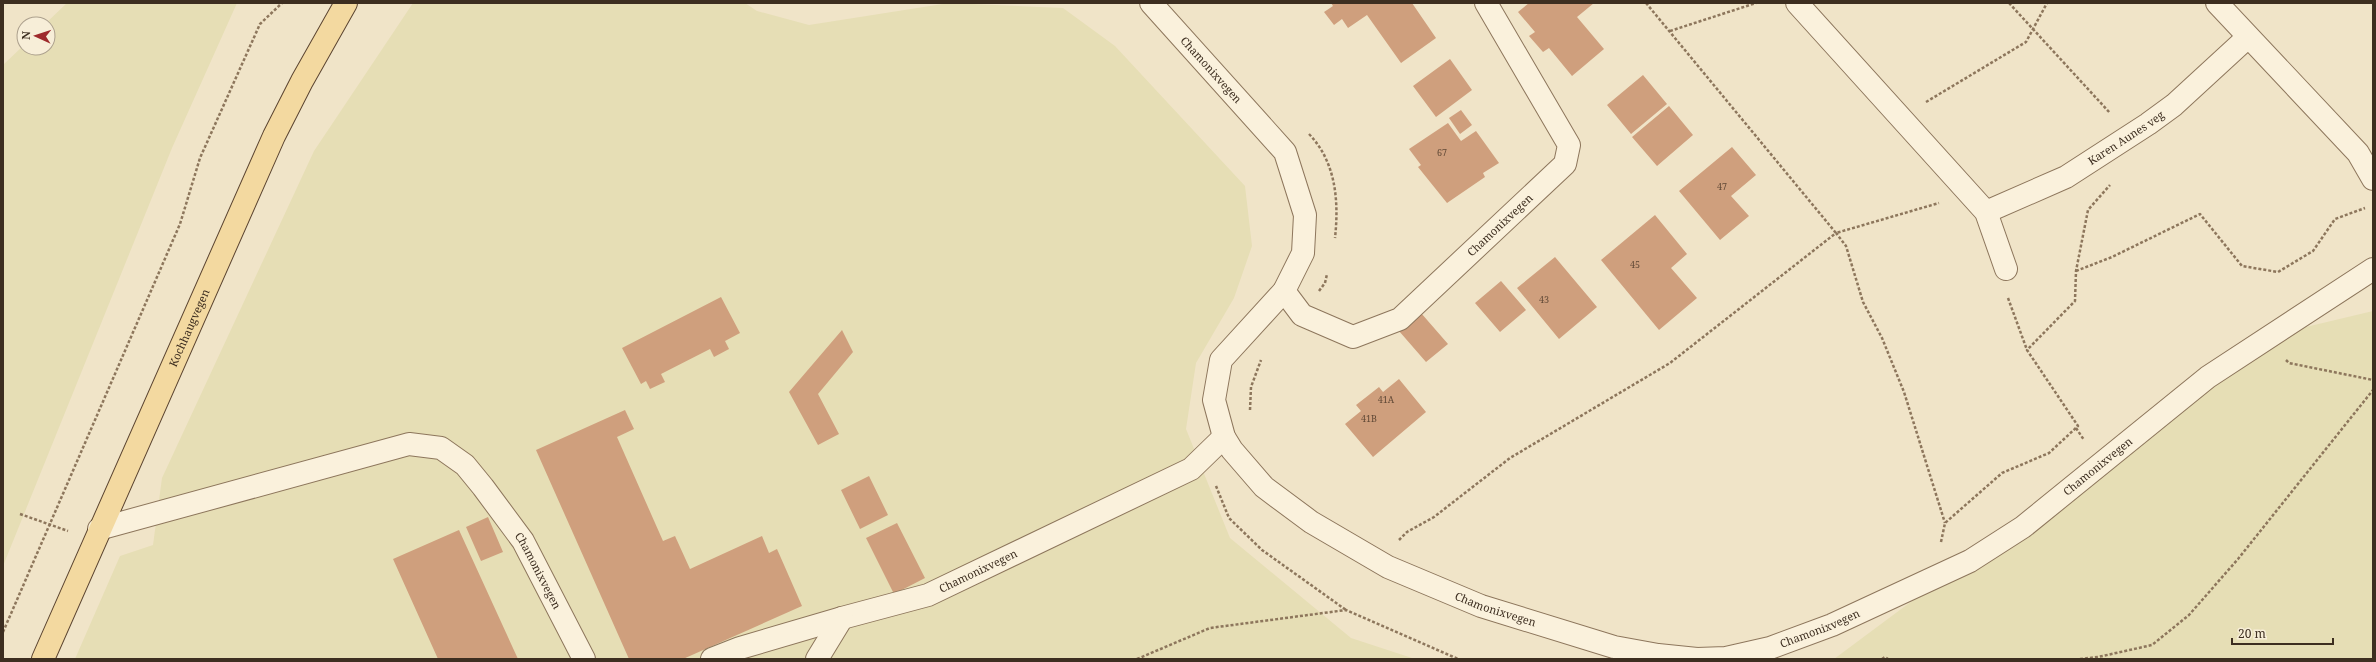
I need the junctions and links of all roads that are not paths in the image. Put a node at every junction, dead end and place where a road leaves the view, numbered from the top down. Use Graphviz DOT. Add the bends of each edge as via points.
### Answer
graph roads {
  1 [pos="346,3"];
  2 [pos="1151,3"];
  3 [pos="1486,3"];
  4 [pos="1797,3"];
  5 [pos="2217,3"];
  6 [pos="2248,37"];
  7 [pos="2373,179"];
  8 [pos="1986,212"];
  9 [pos="2006,269"];
  10 [pos="2373,269"];
  11 [pos="1284,291"];
  12 [pos="1224,437"];
  13 [pos="99,529"];
  14 [pos="842,618"];
  15 [pos="43,659"];
  16 [pos="584,659"];
  17 [pos="712,659"];
  18 [pos="817,659"];
  1 -- 13 [label="main road, Kochhaugvegen" via="274,136"];
  2 -- 11 [label="street, Chamonixvegen" via="1285,152 1305,215 1303,254"];
  3 -- 11 [label="street, Chamonixvegen" via="1569,145 1565,164 1400,320 1353,337 1302,315"];
  4 -- 8 [label="street"];
  5 -- 6 [label="street"];
  6 -- 7 [label="street" via="2358,153"];
  6 -- 8 [label="street, Karen Aunes veg" via="2174,105 2140,130 2066,177"];
  8 -- 9 [label="street"];
  10 -- 12 [label="street, Chamonixvegen" via="2208,377 2023,527 1970,561 1832,625 1770,648 1726,658 1697,659 1614,647 1481,606 1388,567 1311,522 1264,486 1232,450"];
  11 -- 12 [label="street, Chamonixvegen" via="1221,360 1214,400"];
  12 -- 14 [label="street, Chamonixvegen" via="1191,469 928,595"];
  13 -- 15 [label="main road, Kochhaugvegen"];
  13 -- 16 [label="street, Chamonixvegen" via="409,444 441,448 465,465 523,541"];
  14 -- 17 [label="street, Chamonixvegen" via="740,648"];
  14 -- 18 [label="street"];
}
